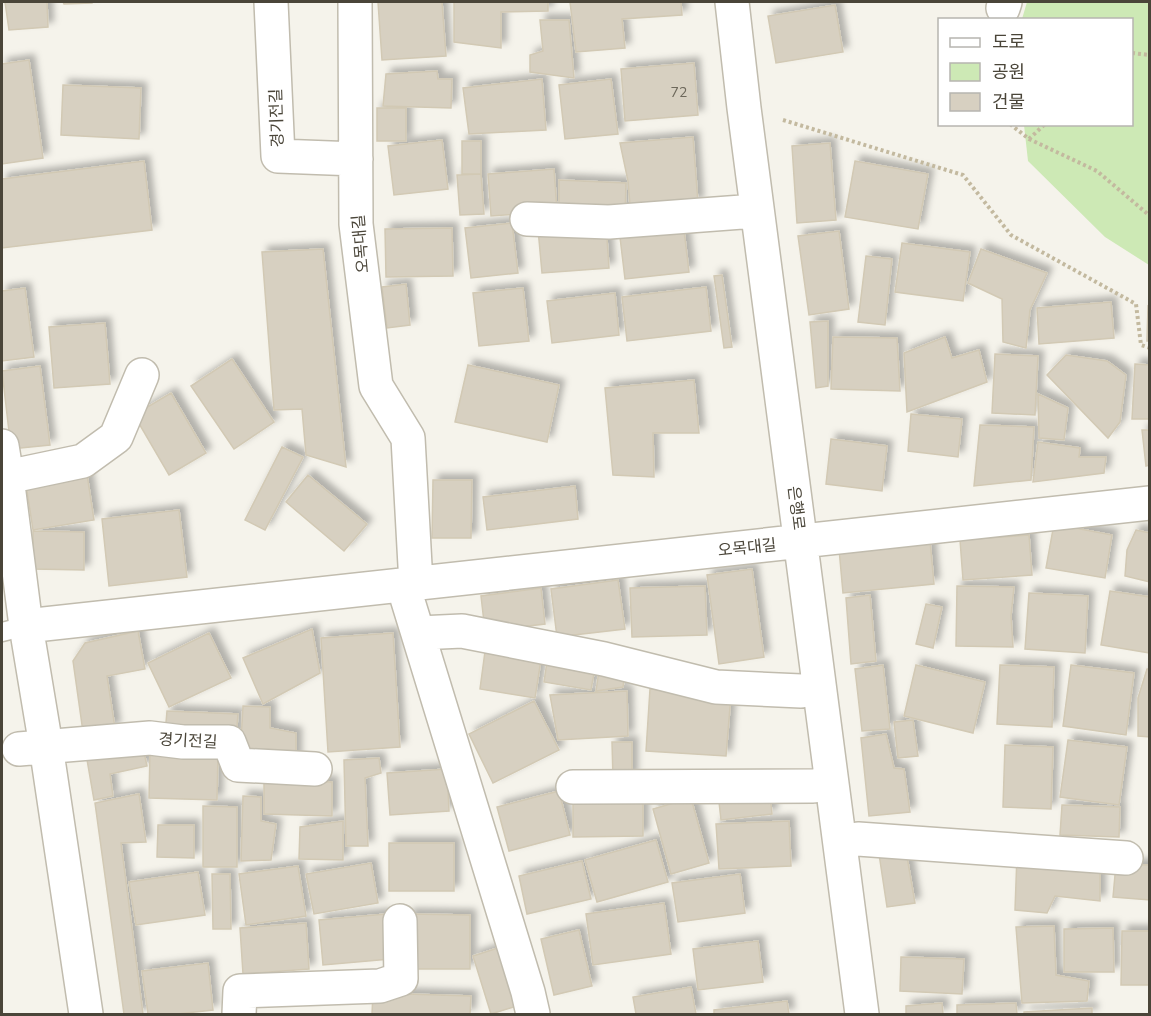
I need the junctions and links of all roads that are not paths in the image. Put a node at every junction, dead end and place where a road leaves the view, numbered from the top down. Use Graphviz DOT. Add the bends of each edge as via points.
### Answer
graph roads {
  1 [pos="272,2"];
  2 [pos="355,2"];
  3 [pos="732,2"];
  4 [pos="356,159"];
  5 [pos="742,212"];
  6 [pos="527,219"];
  7 [pos="142,375"];
  8 [pos="4,462"];
  9 [pos="1149,503"];
  10 [pos="801,541"];
  11 [pos="410,584"];
  12 [pos="14,629"];
  13 [pos="419,633"];
  14 [pos="801,691"];
  15 [pos="32,747"];
  16 [pos="315,769"];
  17 [pos="813,786"];
  18 [pos="573,787"];
  19 [pos="858,839"];
  20 [pos="1126,858"];
  21 [pos="400,921"];
  22 [pos="531,1003"];
  23 [pos="86,1014"];
  24 [pos="239,1014"];
  25 [pos="862,1014"];
  1 -- 4 [label="street, 경기전길" via="278,156"];
  2 -- 4 [label="street, 오목대길"];
  3 -- 10 [label="street, 은행로"];
  4 -- 11 [label="street, 오목대길" via="356,224 376,386 408,438"];
  5 -- 6 [label="street" via="609,222"];
  7 -- 8 [label="street" via="116,437 83,461"];
  8 -- 12 [label="street"];
  9 -- 10 [label="street, 오목대길"];
  10 -- 11 [label="street, 오목대길"];
  10 -- 25 [label="street, 은행로"];
  11 -- 12 [label="street, 오목대길"];
  11 -- 13 [label="street, 오목대길"];
  12 -- 15 [label="street"];
  13 -- 14 [label="street" via="462,631 604,659 717,687"];
  13 -- 22 [label="street, 오목대길"];
  15 -- 16 [label="street, 경기전길" via="150,738 229,742 238,765"];
  15 -- 23 [label="street"];
  17 -- 18 [label="street"];
  19 -- 20 [label="street"];
  21 -- 24 [label="street" via="401,979 380,986 240,991"];
}
